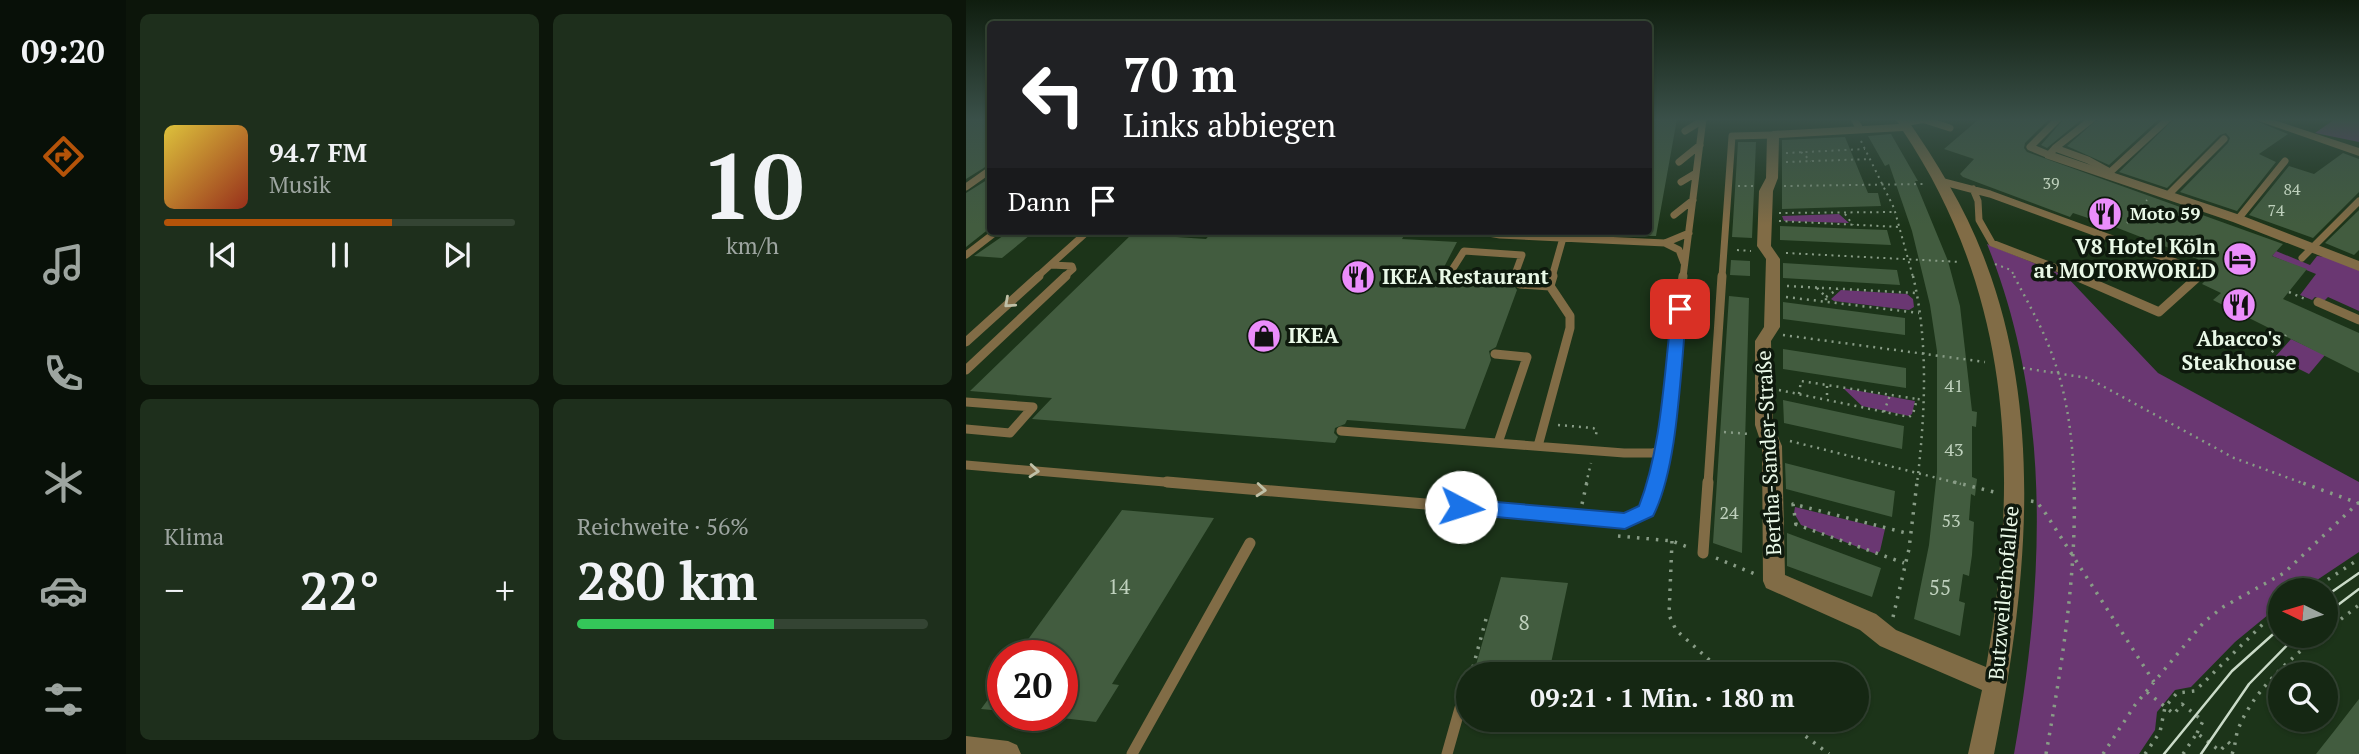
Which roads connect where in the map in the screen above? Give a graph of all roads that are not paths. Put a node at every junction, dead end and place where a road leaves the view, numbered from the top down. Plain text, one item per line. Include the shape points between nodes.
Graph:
1 (1689, 154) edge
2 (1699, 154) edge
3 (1731, 154) edge
4 (1772, 154) edge
5 (1923, 154) edge
6 (2058, 154) edge
7 (2130, 154) edge
8 (2209, 154) edge
9 (2286, 161) dead end
10 (1679, 162) dead end
11 (987, 172) edge
12 (1696, 173) junction
13 (2108, 174) junction
14 (1681, 182) dead end
15 (1941, 183) junction
16 (966, 187) edge
17 (1973, 189) junction
18 (2168, 195) junction
19 (1693, 200) junction
20 (2359, 201) edge
21 (1674, 215) dead end
22 (2238, 219) junction
23 (1689, 233) junction
24 (991, 235) edge
25 (1084, 235) edge
26 (1532, 235) edge
27 (1563, 238) junction
28 (1665, 243) junction
29 (2313, 247) junction
30 (966, 255) edge
31 (2302, 258) dead end
32 (1685, 264) junction
33 (1051, 265) junction
34 (2359, 266) edge
35 (1450, 273) dead end
36 (1514, 276) dead end
37 (1520, 284) dead end
38 (1550, 286) junction
39 (2318, 302) road end
40 (2359, 320) edge
41 (966, 342) edge
42 (1495, 354) dead end
43 (966, 370) edge
44 (966, 402) edge
45 (966, 429) edge
46 (1341, 431) dead end
47 (1498, 443) junction
48 (1538, 446) junction
49 (1663, 450) junction
50 (966, 465) edge
51 (1250, 543) dead end
52 (1703, 553) road end
53 (1997, 684) junction
54 (1456, 722) edge
55 (966, 749) edge
56 (1008, 754) edge
57 (1132, 754) edge
58 (1447, 754) edge
59 (1981, 754) edge

1 - 10 lane
2 - 12 lane
3 - 52 lane
4 - 53 street, Bertha-Sander-Straße via 1764,246 1773,259 1773,290 1770,334 1763,341 1763,391 1764,425 1772,446 1774,581 1868,622 1888,638
5 - 15 street, Butzweilerhofallee
6 - 13 street
7 - 13 lane
8 - 18 lane
9 - 22 lane
11 - 16 lane
12 - 14 lane
12 - 19 lane
13 - 18 street
15 - 17 lane
15 - 53 street, Butzweilerhofallee via 1978,263 2014,366 2014,527
17 - 17 lane via 1979,220 1992,243 2159,312 2203,272
18 - 22 street
19 - 21 lane
19 - 23 lane
20 - 29 lane
22 - 29 street
23 - 28 lane
23 - 32 lane
24 - 30 lane
25 - 33 lane
26 - 27 lane
27 - 28 lane
27 - 38 lane
28 - 32 lane via 1679,250
29 - 31 lane
29 - 34 street
32 - 49 lane
33 -> 41 lane
33 - 43 lane via 1073,269
35 - 36 lane via 1464,251 1522,255
37 - 38 lane
38 - 48 lane via 1570,316 1570,328
39 - 40 lane
42 - 47 lane via 1527,357
44 - 45 lane via 1033,407 1010,433
46 - 47 lane
47 - 48 lane
48 - 49 lane
50 -> 49 lane via 1625,521 1647,511
51 - 57 lane
53 - 59 street, Butzweilerhofallee
54 - 58 lane
55 - 56 street

